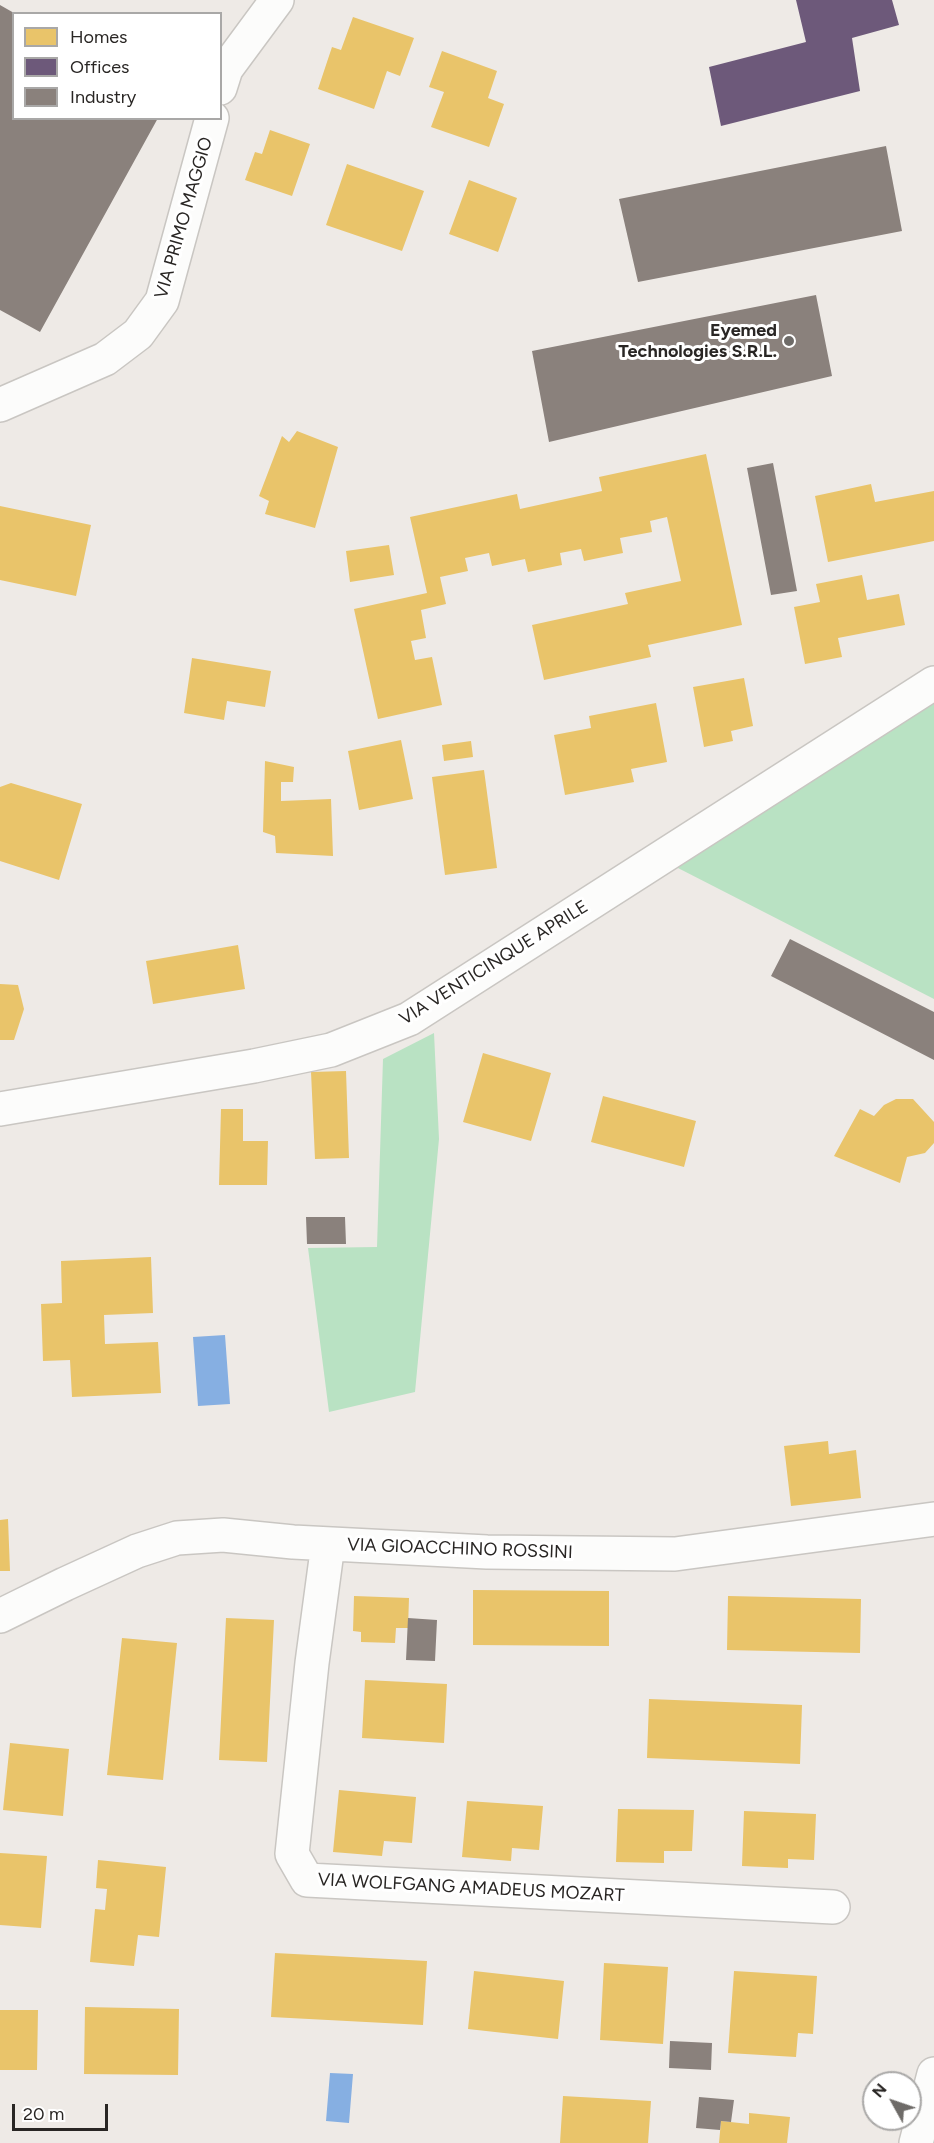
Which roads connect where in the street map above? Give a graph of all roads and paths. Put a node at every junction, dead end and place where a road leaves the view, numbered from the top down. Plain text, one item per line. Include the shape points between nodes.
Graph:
1 (277, 0) edge
2 (222, 82) edge
3 (211, 120) edge
4 (0, 405) edge
5 (934, 683) edge
6 (0, 1109) edge
7 (934, 1519) edge
8 (328, 1544) junction
9 (0, 1616) edge
10 (834, 1907) dead end
11 (934, 2074) edge
12 (916, 2143) edge

1 - 2 street via 226,69
3 - 4 street, VIA PRIMO MAGGIO via 162,302 138,334 105,359
5 - 6 street, VIA VENTICINQUE APRILE via 409,1019 331,1050
7 - 8 street, VIA GIOACCHINO ROSSINI via 675,1554 487,1552
8 - 9 street, VIA GIOACCHINO ROSSINI via 223,1535 177,1538 137,1551
8 - 10 street, VIA WOLFGANG AMADEUS MOZART via 292,1854 307,1880
11 - 12 street

